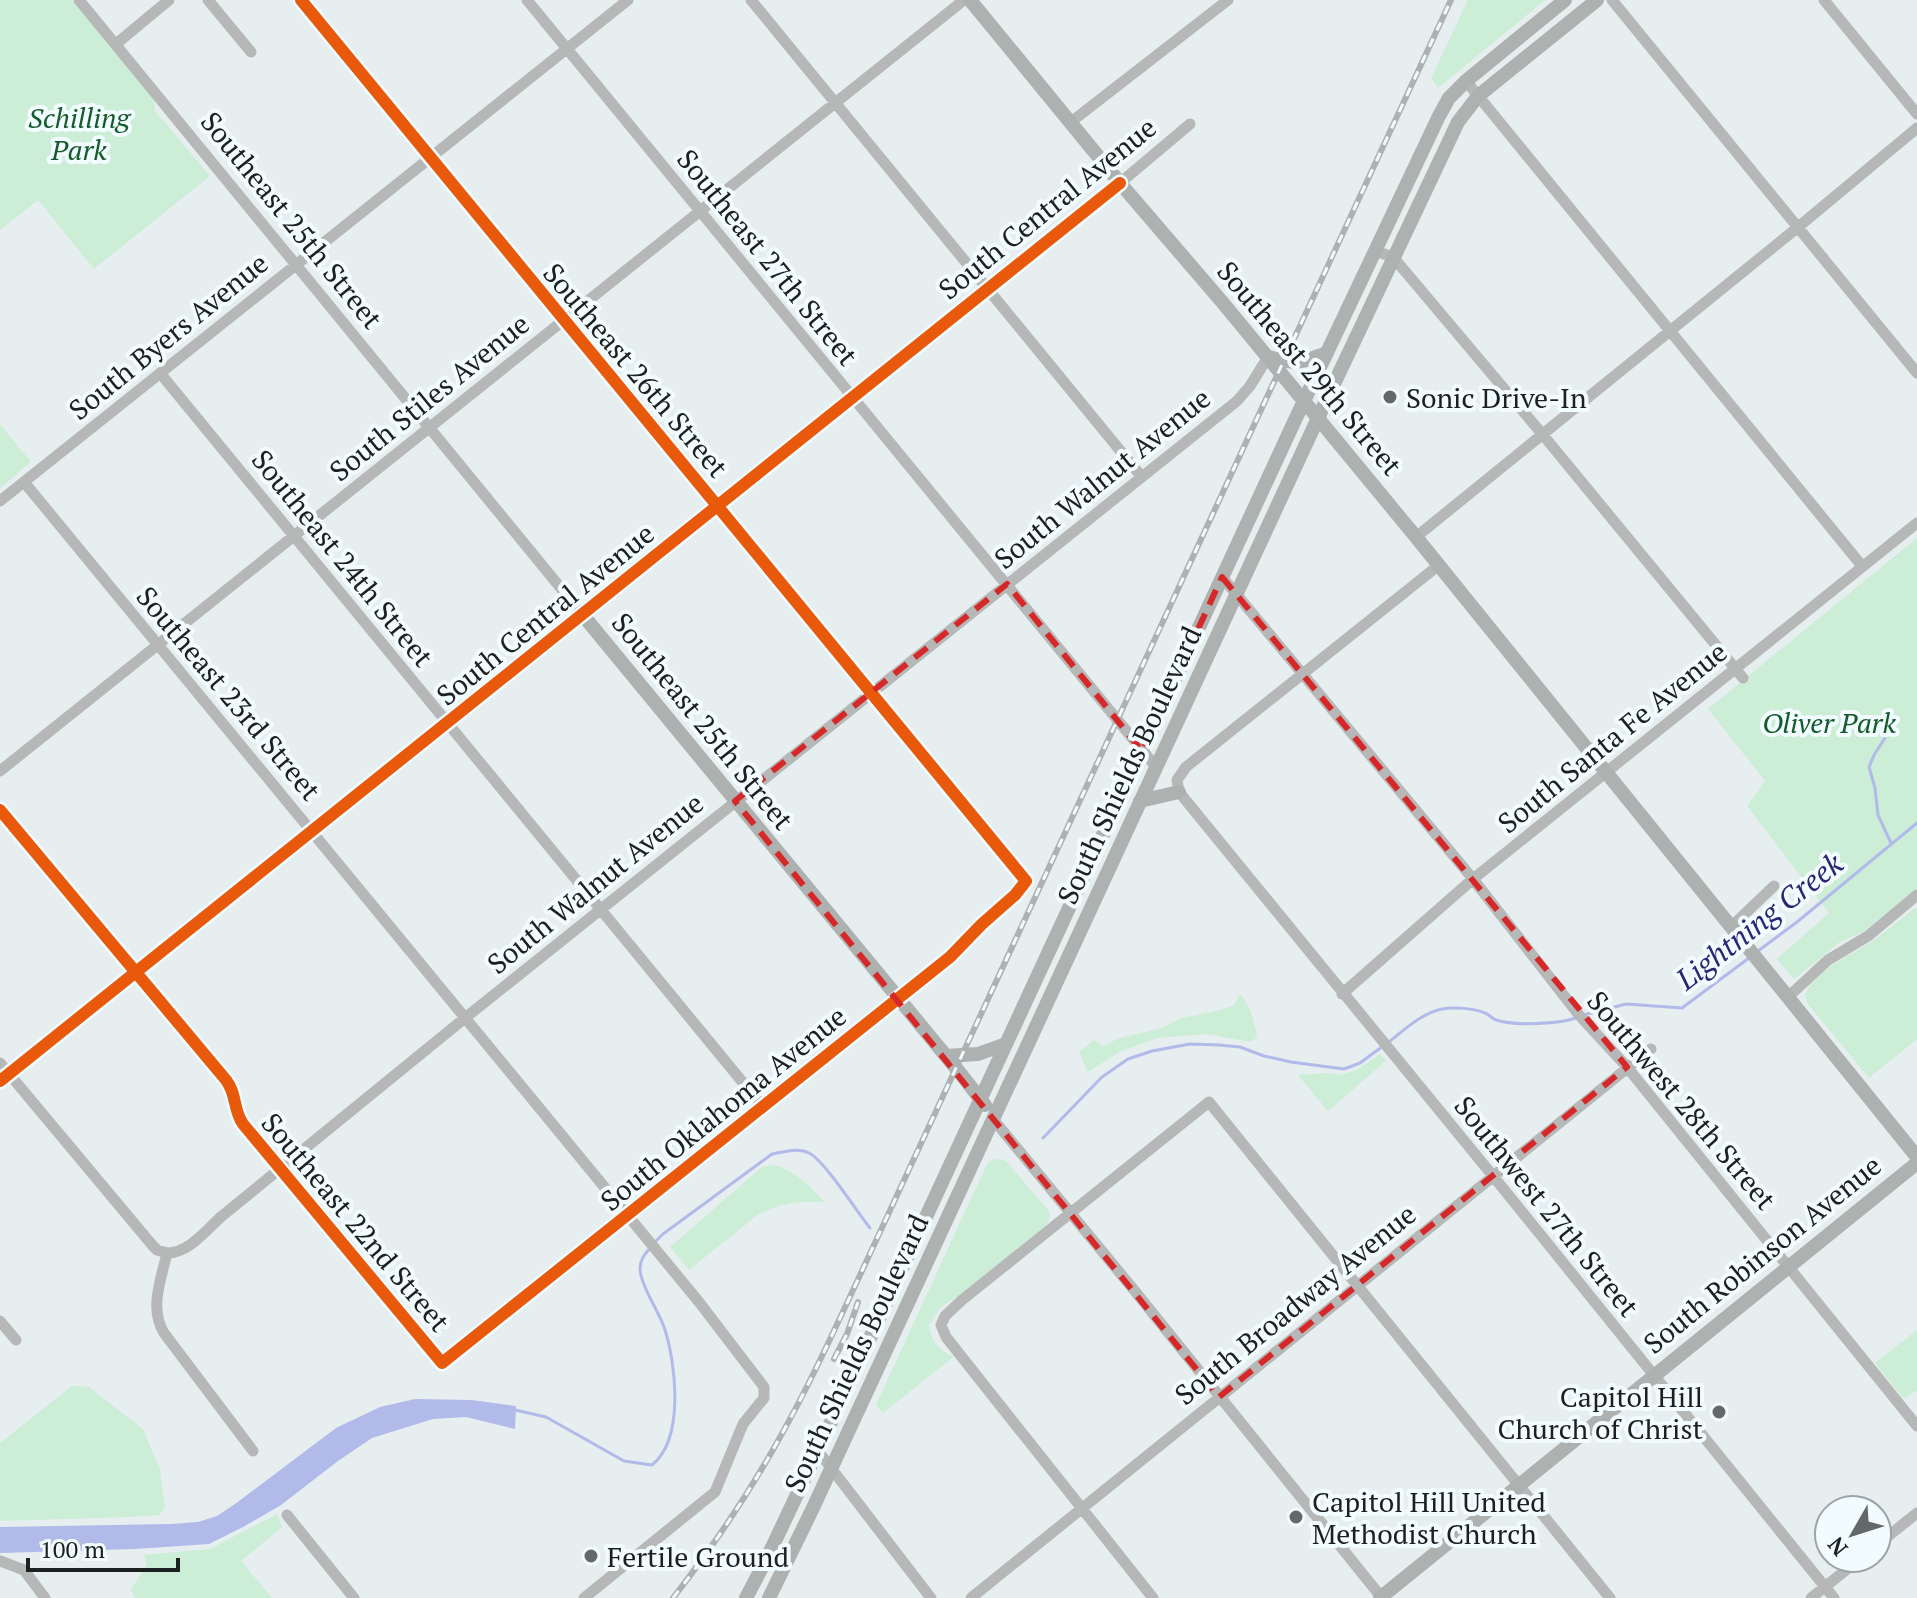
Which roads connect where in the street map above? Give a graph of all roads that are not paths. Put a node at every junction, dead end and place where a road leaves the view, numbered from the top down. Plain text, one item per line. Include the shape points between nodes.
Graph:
1 (79, 0) edge
2 (169, 0) edge
3 (208, 0) edge
4 (301, 0) edge
5 (527, 0) edge
6 (628, 0) edge
7 (751, 0) edge
8 (964, 0) edge
9 (970, 0) edge
10 (1228, 0) edge
11 (1565, 0) edge
12 (1597, 0) edge
13 (1612, 0) edge
14 (1824, 0) edge
15 (116, 44) junction
16 (567, 49) junction
17 (251, 52) dead end
18 (1466, 81) junction
19 (1478, 96) junction
20 (835, 103) junction
21 (1917, 114) edge
22 (1071, 122) junction
23 (1190, 124) dead end
24 (1917, 128) edge
25 (431, 158) junction
26 (1120, 183) junction
27 (700, 211) junction
28 (1797, 228) junction
29 (1375, 251) junction
30 (1393, 257) junction
31 (295, 265) junction
32 (988, 290) junction
33 (564, 320) junction
34 (1670, 331) junction
35 (1327, 353) junction
36 (1268, 357) junction
37 (160, 373) junction
38 (1917, 373) edge
39 (853, 398) junction
40 (1304, 400) junction
41 (1318, 418) junction
42 (429, 428) junction
43 (1543, 435) junction
44 (1141, 476) junction
45 (24, 482) junction
46 (0, 501) edge
47 (718, 506) junction
48 (1917, 523) edge
49 (294, 536) junction
50 (1416, 537) junction
51 (1439, 565) junction
52 (1862, 566) junction
53 (1222, 577) junction
54 (1007, 584) junction
55 (1237, 594) junction
56 (582, 614) junction
57 (158, 644) junction
58 (1304, 674) junction
59 (1739, 674) junction
60 (871, 693) junction
61 (447, 723) junction
62 (1143, 751) junction
63 (1156, 767) junction
64 (0, 771) edge
65 (1607, 773) junction
66 (1179, 792) junction
67 (735, 801) junction
68 (1140, 801) junction
69 (0, 810) edge
70 (312, 831) junction
71 (1473, 879) junction
72 (1026, 881) joint
73 (1774, 886) dead end
74 (1917, 895) edge
75 (600, 910) junction
76 (1735, 932) junction
77 (1055, 938) junction
78 (1074, 946) junction
79 (135, 972) junction
80 (1342, 994) junction
81 (1788, 997) junction
82 (898, 998) junction
83 (465, 1018) junction
84 (1006, 1044) junction
85 (1651, 1049) dead end
86 (946, 1056) junction
87 (1627, 1067) junction
88 (3, 1073) edge
89 (981, 1100) junction
90 (763, 1107) junction
91 (993, 1119) junction
92 (1917, 1160) edge
93 (281, 1169) junction
94 (1493, 1176) junction
95 (1071, 1214) junction
96 (626, 1215) junction
97 (167, 1253) junction
98 (1788, 1266) junction
99 (1358, 1285) junction
100 (0, 1321) edge
101 (16, 1340) dead end
102 (442, 1363) joint
103 (1653, 1375) junction
104 (1219, 1397) junction
105 (1917, 1426) edge
106 (253, 1451) dead end
107 (818, 1451) junction
108 (831, 1468) junction
109 (1520, 1485) junction
110 (1081, 1509) junction
111 (1917, 1513) edge
112 (287, 1515) dead end
113 (1893, 1532) edge
114 (0, 1561) edge
115 (1841, 1574) edge
116 (1825, 1587) junction
117 (45, 1598) edge
118 (354, 1598) edge
119 (584, 1598) edge
120 (746, 1598) edge
121 (769, 1598) edge
122 (931, 1598) edge
123 (971, 1598) edge
124 (1153, 1598) edge
125 (1381, 1598) edge
126 (1610, 1598) edge
127 (1811, 1598) edge
128 (1834, 1598) edge

1 - 15 street, Southeast 25th Street
2 - 15 street
3 - 17 street
4 - 25 street, Southeast 26th Street
5 - 16 street, Southeast 27th Street
6 - 16 street, South Byers Avenue
7 - 20 street
8 - 20 street, South Stiles Avenue
9 - 22 main road, Southeast 29th Street
10 - 22 street, South Central Avenue
11 - 18 main road, South Shields Boulevard
12 - 19 main road, South Shields Boulevard
13 - 28 street
14 - 21 street
15 - 31 street, Southeast 25th Street
16 - 25 street, South Byers Avenue
16 - 27 street, Southeast 27th Street
18 - 19 street
18 - 29 main road, South Shields Boulevard via 1439,116
19 - 30 main road, South Shields Boulevard via 1458,122
19 - 34 street
20 - 27 street, South Stiles Avenue
20 - 32 street
22 - 26 main road, Southeast 29th Street
23 - 26 street, South Central Avenue
24 - 28 street
25 - 31 street, South Byers Avenue
25 - 33 street, Southeast 26th Street
26 - 32 main road, South Central Avenue
26 - 36 main road, Southeast 29th Street
27 - 33 street, South Stiles Avenue
27 - 39 street, Southeast 27th Street
28 - 34 street
28 - 38 street
29 - 30 street
29 - 35 main road, South Shields Boulevard
30 - 41 main road, South Shields Boulevard
30 - 43 street
31 - 37 street, South Byers Avenue
31 - 42 street, Southeast 25th Street
32 - 39 main road, South Central Avenue
32 - 44 street
33 - 42 street, South Stiles Avenue
33 - 47 street, Southeast 26th Street
34 - 43 street
34 - 52 street
35 - 36 main road via 1292,363
35 - 40 main road, South Shields Boulevard
36 - 40 main road, Southeast 29th Street
36 - 44 street, South Walnut Avenue via 1237,401
37 - 45 street, South Byers Avenue
37 - 49 street, Southeast 24th Street
39 - 47 main road, South Central Avenue
39 - 54 street, Southeast 27th Street
40 - 41 main road, Southeast 29th Street
40 - 53 main road, South Shields Boulevard
41 - 50 main road, Southeast 29th Street
41 - 55 main road, South Shields Boulevard
42 - 49 street, South Stiles Avenue
42 - 56 street, Southeast 25th Street
43 - 50 street
43 - 59 street
44 - 54 street, South Walnut Avenue
45 - 46 street, South Byers Avenue
45 - 57 street, Southeast 23rd Street
47 - 56 main road, South Central Avenue
47 - 60 street, Southeast 26th Street
48 - 52 street, South Santa Fe Avenue
49 - 57 street, South Stiles Avenue
49 - 61 street, Southeast 24th Street
50 - 51 main road, Southeast 29th Street
51 - 58 street
51 - 65 main road, Southeast 29th Street
52 - 59 street, South Santa Fe Avenue
53 - 55 street, Southwest 28th Street
53 - 62 main road, South Shields Boulevard
54 - 60 street, South Walnut Avenue
54 - 62 street, Southeast 27th Street
55 - 58 street, Southwest 28th Street
55 - 63 main road, South Shields Boulevard
56 - 61 main road, South Central Avenue
56 - 67 main road, Southeast 25th Street
57 - 64 street, South Stiles Avenue
57 - 70 street, Southeast 23rd Street
58 - 66 street via 1186,767 1177,780
58 - 71 street, Southwest 28th Street
59 - 65 street, South Santa Fe Avenue
60 - 67 street, South Walnut Avenue
60 - 72 street, Southeast 26th Street
61 - 70 main road, South Central Avenue
61 - 75 street, Southeast 24th Street
62 - 63 street, Southeast 27th Street
62 - 77 main road, South Shields Boulevard
63 - 68 main road, South Shields Boulevard
65 - 71 street, South Santa Fe Avenue
65 - 76 main road, Southeast 29th Street
66 - 68 main road
66 - 80 street
67 - 75 street, South Walnut Avenue
67 - 82 main road, Southeast 25th Street
68 - 78 main road, South Shields Boulevard
69 - 79 street, Southeast 22nd Street
70 - 79 main road, South Central Avenue
70 - 83 street, Southeast 23rd Street
71 - 80 street, South Santa Fe Avenue
71 - 87 street, Southwest 28th Street via 1579,1015
72 - 82 street, South Oklahoma Avenue via 950,957
73 - 76 street
74 - 81 street via 1868,936 1828,960
75 - 83 street, South Walnut Avenue
75 - 90 street, Southeast 24th Street
76 - 81 main road, Southeast 29th Street
77 - 78 main road
77 - 84 main road, South Shields Boulevard
78 - 91 main road, South Shields Boulevard
79 - 88 main road, South Central Avenue
79 - 93 street, Southeast 22nd Street via 231,1086 239,1118
80 - 94 street, Southwest 27th Street
81 - 92 main road, Southeast 29th Street
82 - 86 main road, Southeast 25th Street
82 - 90 street, South Oklahoma Avenue
83 - 93 street, South Walnut Avenue
83 - 96 street, Southeast 23rd Street
84 - 86 main road via 978,1054
84 - 89 main road, South Shields Boulevard
85 - 87 street, South Broadway Avenue
86 - 89 main road, Southeast 25th Street
87 - 94 street, South Broadway Avenue
87 - 98 street, Southwest 28th Street
88 - 97 street via 153,1246
89 - 91 main road, Southeast 25th Street
89 - 107 main road, South Shields Boulevard
90 - 96 street, South Oklahoma Avenue
91 - 95 street, Southeast 25th Street
91 - 108 main road, South Shields Boulevard
92 - 98 main road, South Robinson Avenue
93 - 97 street, South Walnut Avenue via 184,1249
93 - 102 street, Southeast 22nd Street
94 - 99 street, South Broadway Avenue
94 - 103 street, Southwest 27th Street
95 - 99 street via 1209,1102
95 - 104 street, Southeast 25th Street
95 - 110 street via 962,1300 941,1325
96 - 102 street, South Oklahoma Avenue
96 - 119 street, Southeast 23rd Street via 761,1381 764,1398 743,1424 715,1492
97 - 106 street via 156,1310 160,1325
98 - 103 main road, South Robinson Avenue
98 - 105 street, Southwest 28th Street
99 - 104 street, South Broadway Avenue
99 - 109 street
100 - 101 street
103 - 109 main road, South Robinson Avenue
103 - 116 street, Southwest 27th Street
104 - 110 street, South Broadway Avenue
104 - 125 street, Southeast 25th Street
107 - 108 street
107 - 120 main road, South Shields Boulevard
108 - 121 main road, South Shields Boulevard
108 - 122 street
109 - 125 main road, South Robinson Avenue
109 - 126 street
110 - 123 street, South Broadway Avenue
110 - 124 street
111 - 113 street
112 - 118 street
114 - 117 street via 24,1570
115 - 116 street
116 - 127 street
116 - 128 street, Southwest 27th Street

